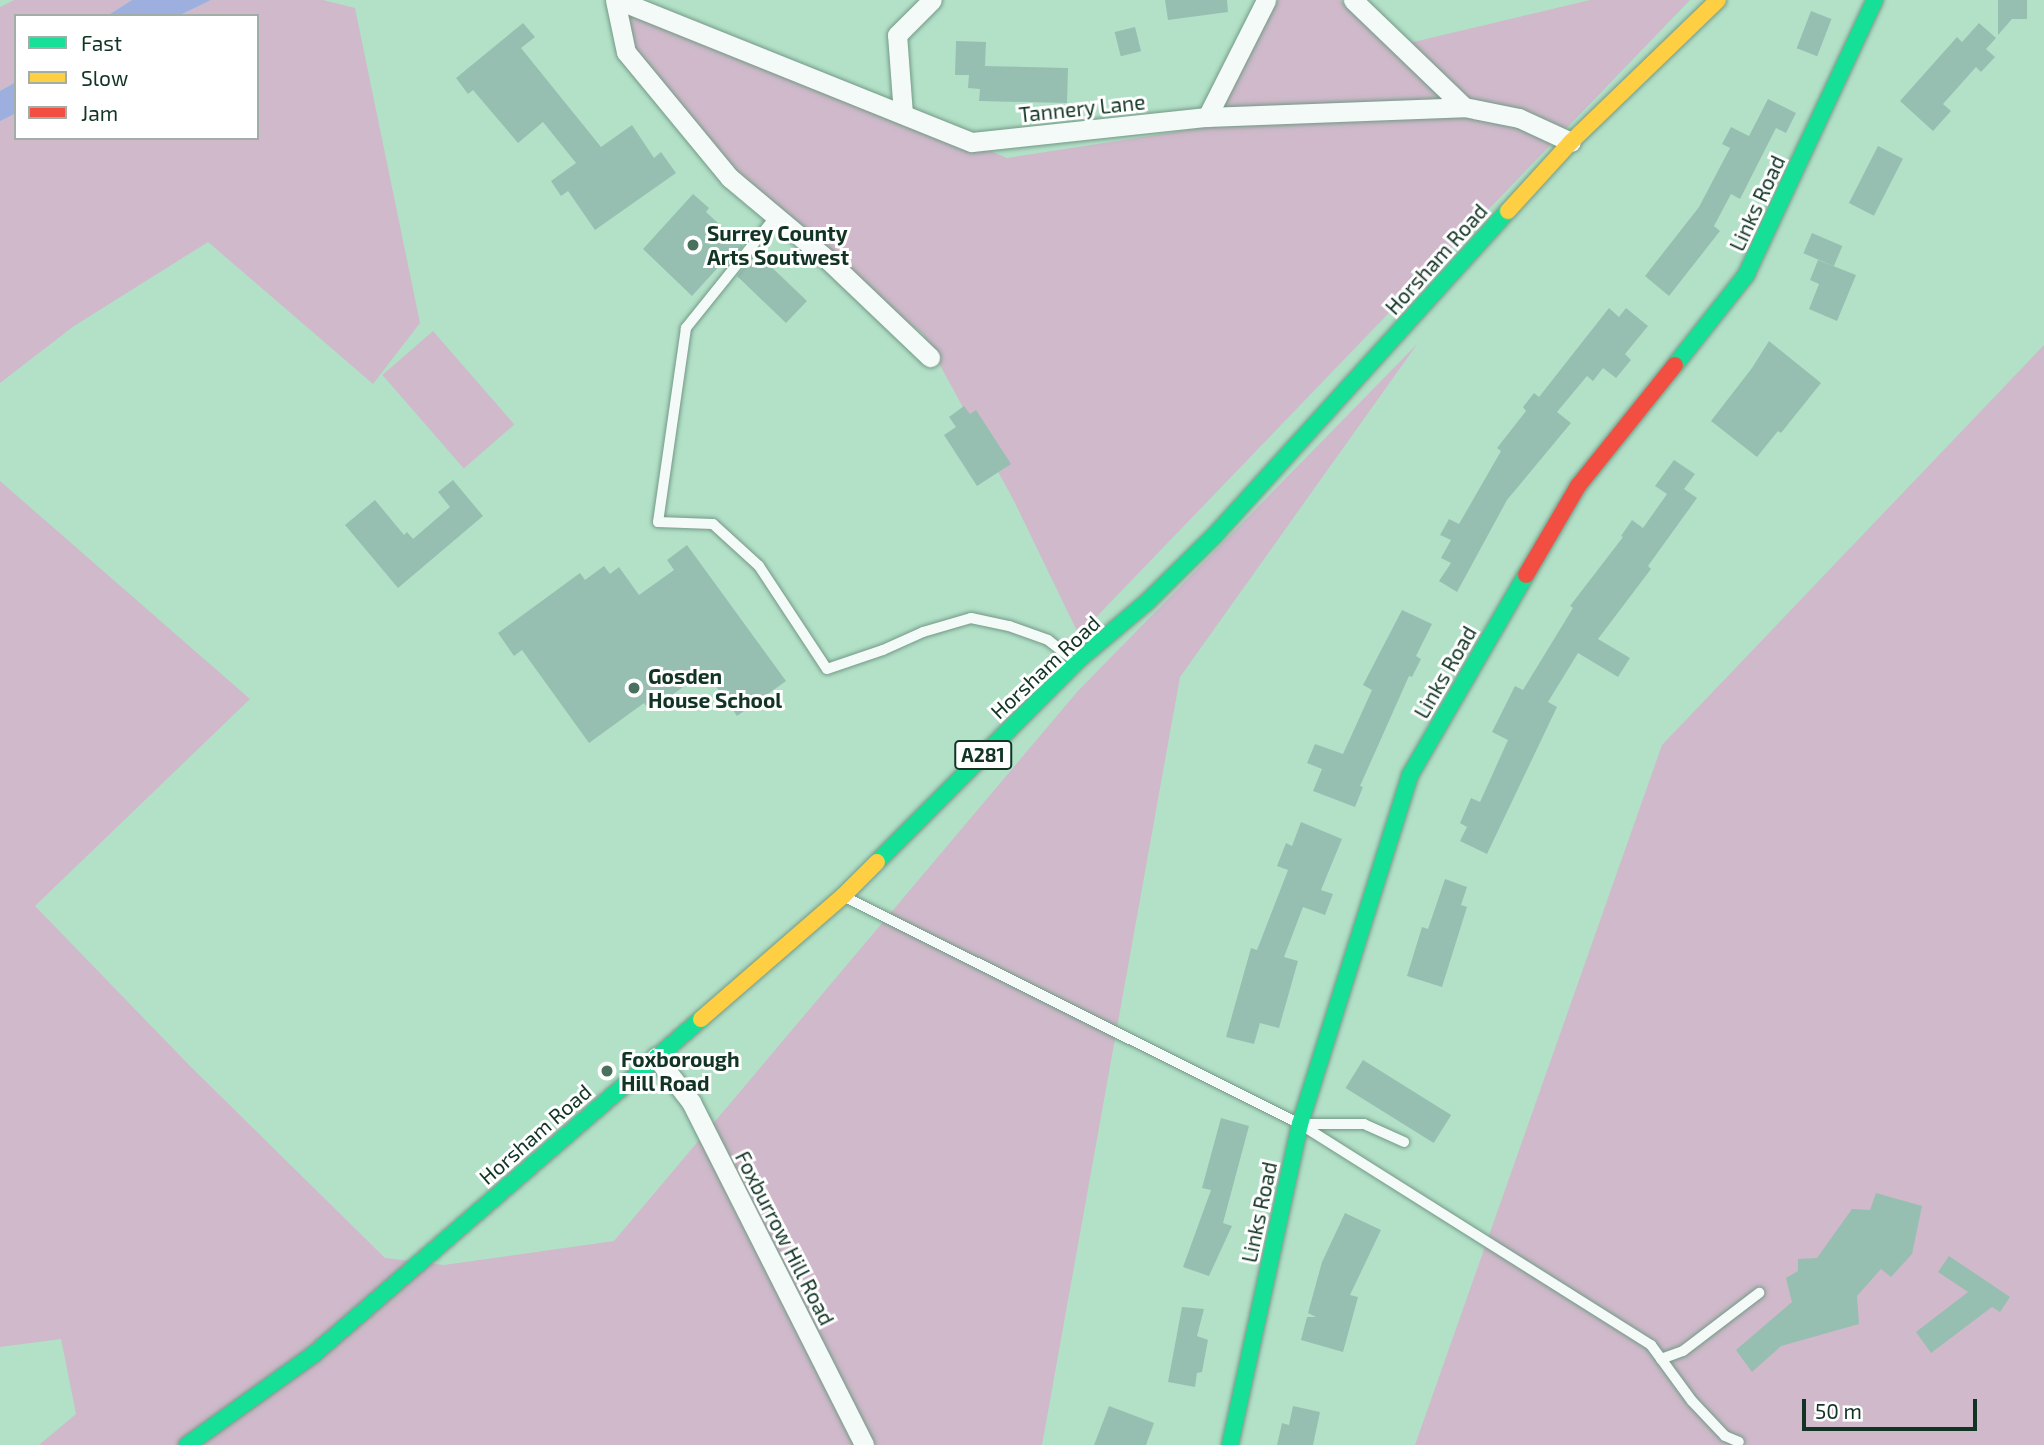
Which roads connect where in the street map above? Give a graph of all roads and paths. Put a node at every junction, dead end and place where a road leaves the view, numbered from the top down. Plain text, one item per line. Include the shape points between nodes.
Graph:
1 (617, 0) edge
2 (932, 0) edge
3 (1266, 0) edge
4 (1718, 0) edge
5 (1875, 0) edge
6 (1357, 2) edge
7 (1464, 107) junction
8 (903, 114) junction
9 (1207, 117) junction
10 (1571, 142) junction
11 (776, 216) junction
12 (930, 358) dead end
13 (1076, 662) junction
14 (843, 897) junction
15 (656, 1057) junction
16 (1300, 1124) junction
17 (1404, 1142) dead end
18 (1759, 1293) dead end
19 (1661, 1359) junction
20 (1739, 1442) dead end
21 (187, 1445) edge
22 (864, 1445) edge
23 (1230, 1445) edge

1 - 8 street, Tannery Lane
1 - 11 street, Tannery Lane via 626,52 730,178
2 - 8 street via 897,35
3 - 9 street
4 - 10 main road, Horsham Road / A281
5 - 16 main road, Links Road via 1746,275 1578,486 1410,775
6 - 7 street
7 - 9 street, Tannery Lane
7 - 10 street, Tannery Lane via 1519,118
8 - 9 street, Tannery Lane via 972,142
10 - 13 main road, Horsham Road / A281 via 1215,535 1147,602
11 - 12 street, Tannery Lane
11 - 13 lane via 685,328 658,522 713,524 759,566 827,669 971,618 1048,640
13 - 14 main road, Horsham Road / A281
14 - 15 main road, Horsham Road / A281
14 - 16 lane
15 - 21 main road, Horsham Road / A281 via 314,1354
15 - 22 street, Foxburrow Hill Road via 691,1102
16 - 17 lane via 1364,1124
16 - 19 lane via 1651,1345
16 - 23 main road, Links Road
18 - 19 lane via 1683,1351
19 - 20 lane via 1692,1401 1725,1436

